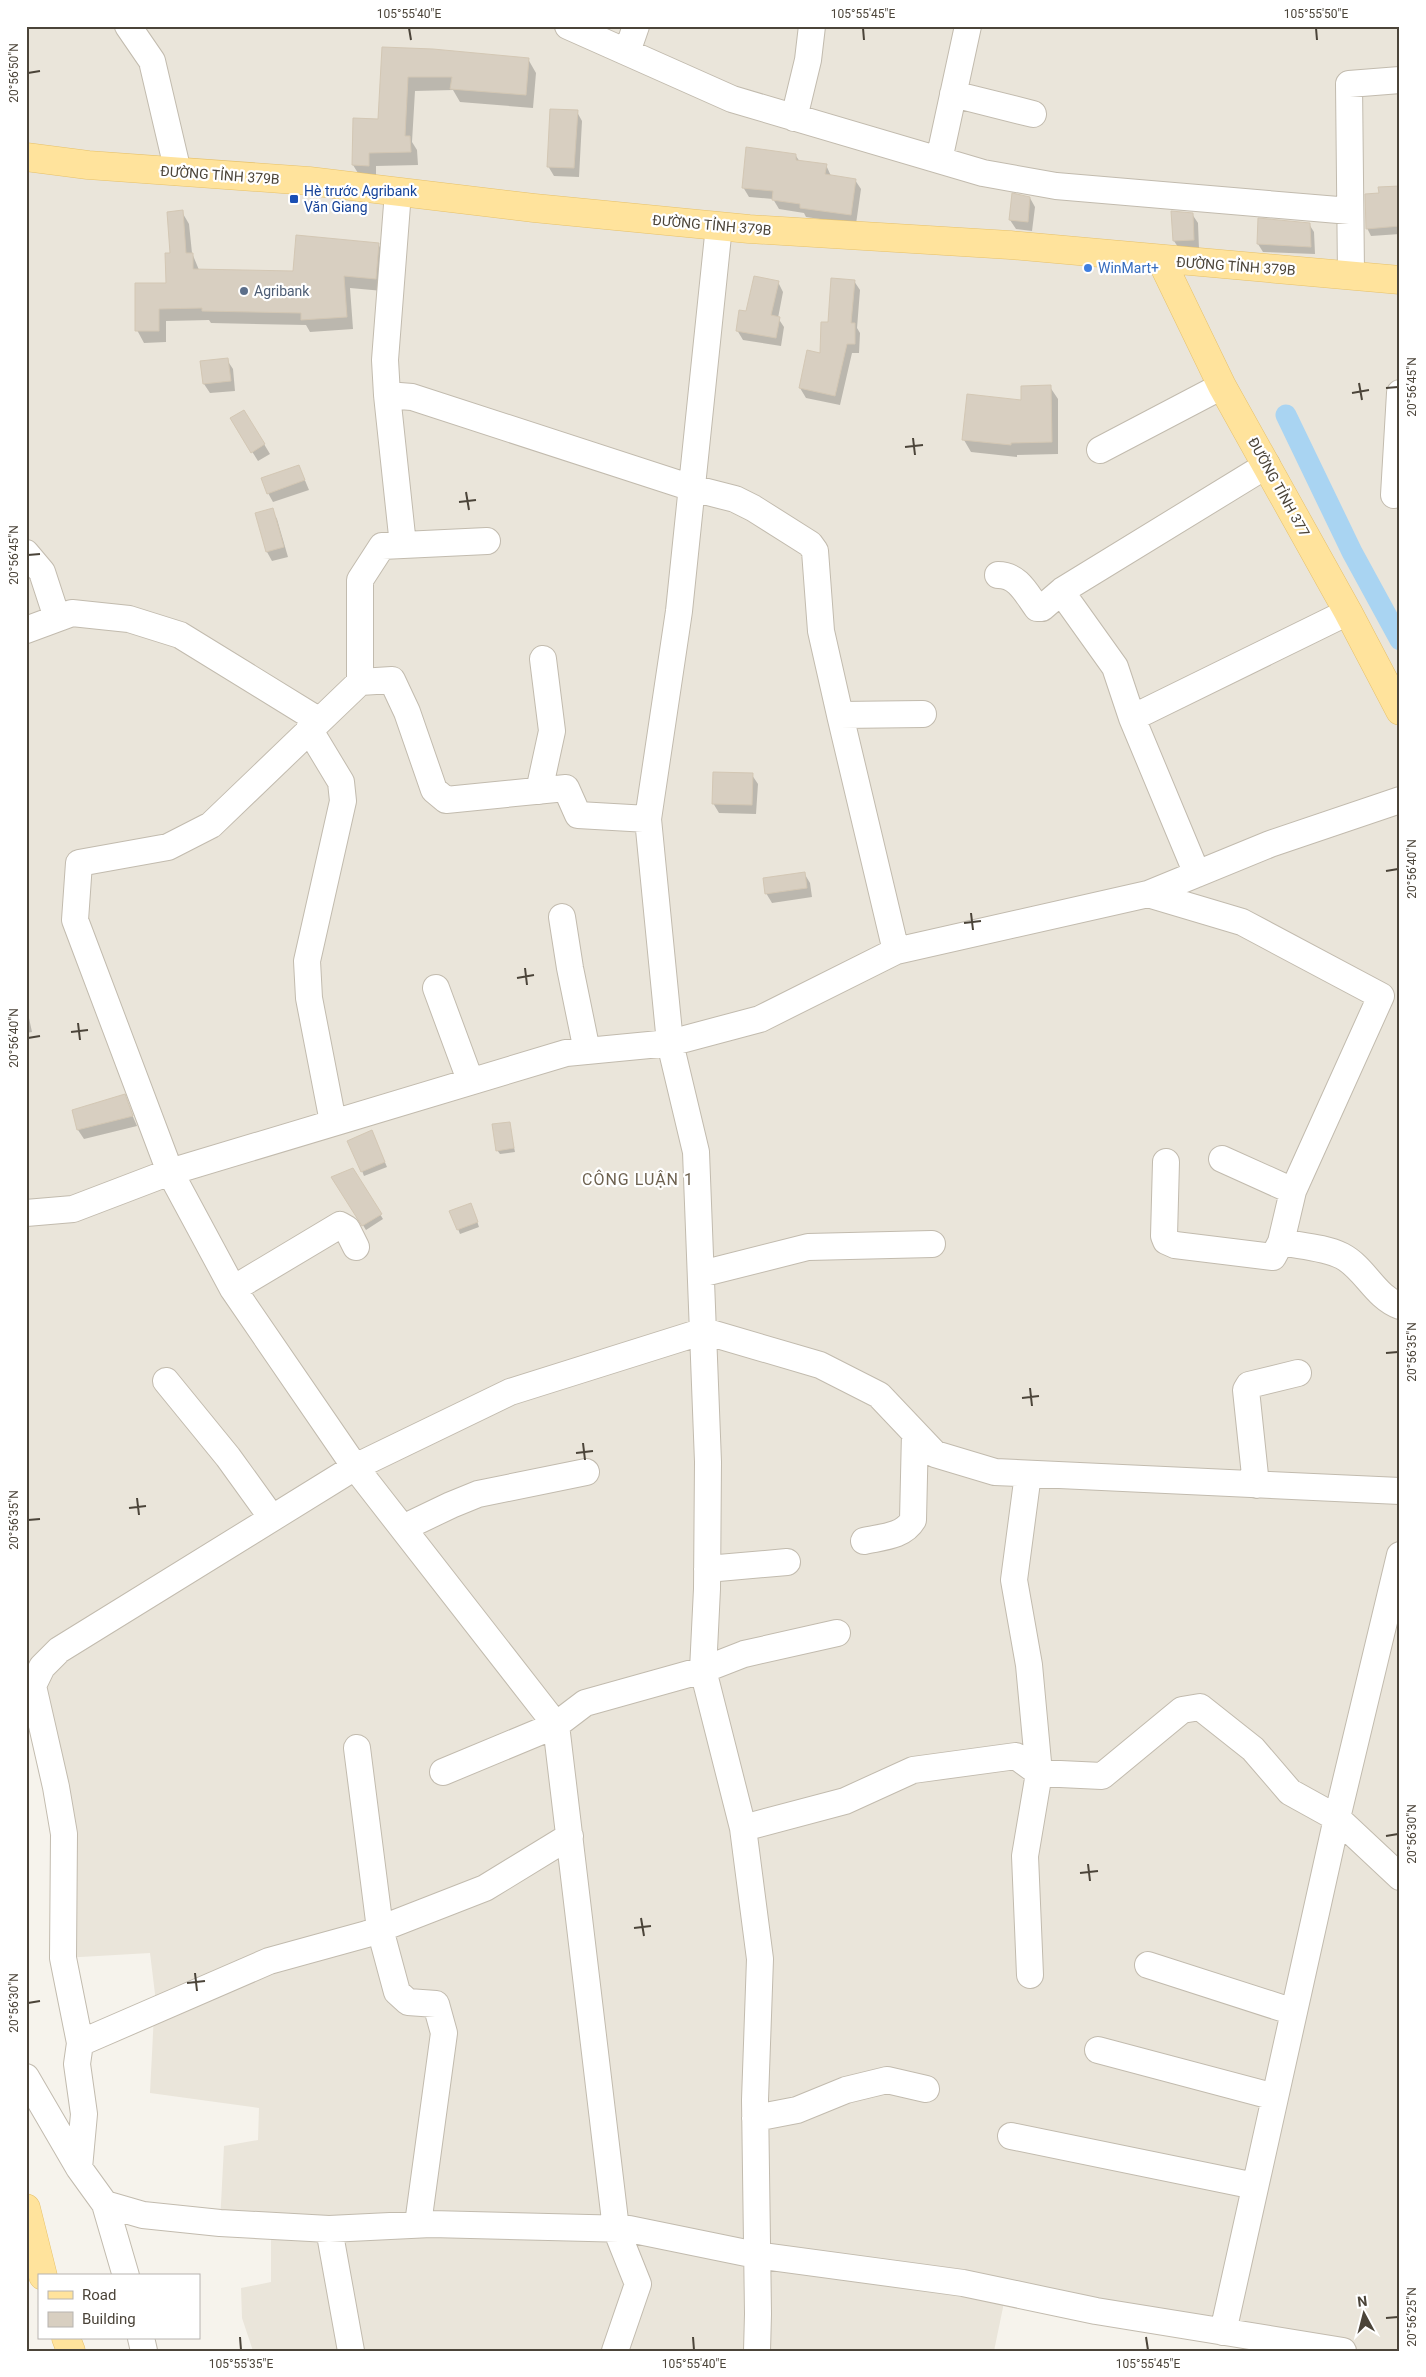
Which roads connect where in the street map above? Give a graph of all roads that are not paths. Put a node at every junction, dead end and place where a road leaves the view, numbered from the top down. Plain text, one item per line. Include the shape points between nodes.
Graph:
1 (128, 26) edge
2 (568, 26) edge
3 (636, 26) edge
4 (812, 26) edge
5 (968, 26) edge
6 (627, 52) junction
7 (1400, 80) edge
8 (953, 94) junction
9 (1032, 114) dead end
10 (794, 118) junction
11 (26, 157) edge
12 (939, 160) junction
13 (178, 172) junction
14 (398, 192) junction
15 (1350, 210) junction
16 (719, 226) junction
17 (1162, 260) junction
18 (1351, 274) junction
19 (1400, 280) edge
20 (1222, 386) junction
21 (1400, 392) edge
22 (387, 396) junction
23 (1100, 450) dead end
24 (1267, 465) junction
25 (692, 488) junction
26 (1394, 494) dead end
27 (487, 540) dead end
28 (403, 545) junction
29 (26, 553) edge
30 (998, 575) dead end
31 (1063, 590) junction
32 (1348, 612) junction
33 (57, 618) junction
34 (26, 630) edge
35 (543, 659) dead end
36 (360, 682) junction
37 (1400, 711) edge
38 (923, 714) dead end
39 (840, 715) junction
40 (1132, 718) junction
41 (314, 725) junction
42 (539, 791) junction
43 (1400, 800) edge
44 (648, 818) junction
45 (1197, 874) junction
46 (1148, 894) junction
47 (562, 917) dead end
48 (896, 951) junction
49 (436, 988) dead end
50 (670, 1043) junction
51 (587, 1051) junction
52 (470, 1080) junction
53 (333, 1122) junction
54 (1222, 1159) dead end
55 (1166, 1162) dead end
56 (170, 1172) junction
57 (1293, 1191) junction
58 (26, 1213) edge
59 (1281, 1242) junction
60 (932, 1244) dead end
61 (356, 1246) dead end
62 (701, 1274) junction
63 (233, 1289) junction
64 (1400, 1306) edge
65 (704, 1331) junction
66 (1298, 1373) dead end
67 (166, 1381) dead end
68 (915, 1433) junction
69 (355, 1467) junction
70 (586, 1472) dead end
71 (1028, 1474) junction
72 (1256, 1485) junction
73 (1400, 1492) edge
74 (272, 1518) junction
75 (403, 1528) junction
76 (864, 1541) dead end
77 (1400, 1555) edge
78 (787, 1562) dead end
79 (707, 1569) junction
80 (837, 1633) dead end
81 (704, 1670) junction
82 (30, 1693) edge
83 (556, 1725) junction
84 (357, 1748) dead end
85 (443, 1772) dead end
86 (1038, 1774) junction
87 (1337, 1818) junction
88 (743, 1828) junction
89 (570, 1836) junction
90 (1400, 1877) edge
91 (380, 1929) junction
92 (1148, 1965) dead end
93 (1030, 1975) dead end
94 (1294, 2012) junction
95 (80, 2043) junction
96 (1098, 2050) dead end
97 (26, 2077) edge
98 (926, 2088) dead end
99 (1275, 2097) junction
100 (755, 2118) junction
101 (1011, 2136) dead end
102 (80, 2168) junction
103 (1255, 2186) junction
104 (105, 2204) junction
105 (26, 2208) edge
106 (418, 2224) junction
107 (328, 2229) junction
108 (616, 2229) junction
109 (756, 2255) junction
110 (42, 2274) edge
111 (125, 2274) edge
112 (1223, 2332) junction
113 (351, 2351) edge
114 (615, 2351) edge
115 (757, 2351) edge
116 (1343, 2351) edge

1 - 13 street via 152,61
2 - 6 street
3 - 6 street
4 - 10 street via 808,60
5 - 8 street
6 - 10 street via 732,99
7 - 15 street via 1349,84
8 - 9 street
8 - 12 street
10 - 12 street
11 - 13 main road, ĐƯỜNG TỈNH 379B
12 - 15 street via 983,173 1056,186
13 - 14 main road, ĐƯỜNG TỈNH 379B via 310,181
14 - 16 main road, ĐƯỜNG TỈNH 379B
14 - 22 street via 385,360
15 - 18 street
16 - 17 main road, ĐƯỜNG TỈNH 379B via 1010,245
16 - 25 street
17 - 18 main road, ĐƯỜNG TỈNH 379B
17 - 20 main road, ĐƯỜNG TỈNH 377
18 - 19 main road, ĐƯỜNG TỈNH 379B
20 - 23 street
20 - 24 main road, ĐƯỜNG TỈNH 377
21 - 26 street
22 - 25 street via 412,397
22 - 28 street
24 - 31 street
24 - 32 main road, ĐƯỜNG TỈNH 377
25 - 39 street via 735,499 753,508 810,544 815,551 821,631
25 - 44 street via 679,611
27 - 28 street
28 - 36 street via 382,546 360,580
29 - 33 street via 42,572
30 - 31 street via 1015,579 1037,608 1042,608
31 - 40 street via 1115,667
32 - 37 main road, ĐƯỜNG TỈNH 377
32 - 40 street
33 - 34 street
33 - 41 street via 72,613 129,619 180,635
35 - 42 street via 552,731
36 - 41 street
36 - 42 street via 392,680 407,712 434,790 446,800
38 - 39 street
39 - 48 street
40 - 45 street
41 - 53 street via 341,782 343,801 307,961 309,998
41 - 56 street via 211,825 168,847 79,863 75,920
42 - 44 street via 566,788 578,815
43 - 45 street via 1270,844
44 - 50 street
45 - 46 street
46 - 48 street
46 - 57 street via 1242,922 1381,996
47 - 51 street
48 - 50 street via 760,1019
49 - 52 street
50 - 51 street
50 - 62 street via 696,1152
51 - 52 street via 566,1053
52 - 53 street
53 - 56 street
54 - 57 street
55 - 59 street via 1164,1236 1171,1244 1268,1258 1276,1254
56 - 58 street via 73,1209
56 - 63 street
57 - 59 street
59 - 64 street via 1342,1256 1389,1302
60 - 62 street via 808,1247
61 - 63 street via 347,1229 340,1225
62 - 65 street
63 - 69 street
65 - 68 street via 820,1365 879,1395
65 - 69 street via 510,1392
65 - 79 street
66 - 72 street via 1258,1381 1246,1390
67 - 74 street via 228,1456
68 - 71 street via 935,1454 995,1472
68 - 76 street via 913,1520 900,1533
69 - 74 street
69 - 75 street
70 - 75 street via 478,1494
71 - 72 street
71 - 86 street via 1014,1580 1029,1665
72 - 73 street
74 - 82 street via 59,1650 42,1667
75 - 83 street
77 - 87 street
78 - 79 street
79 - 81 street
80 - 81 street via 744,1654
81 - 83 street via 585,1703
81 - 88 street
82 - 95 street via 56,1787 64,1834 63,1958
83 - 85 street
83 - 89 street
84 - 91 street
86 - 87 street via 1102,1776 1182,1710 1200,1707 1252,1749 1290,1792
86 - 88 street via 1016,1756 913,1770 845,1801
86 - 93 street via 1025,1856
87 - 90 street
87 - 94 street
88 - 100 street via 760,1959
89 - 91 street via 485,1888
89 - 108 street
91 - 95 street via 268,1961
91 - 106 street via 397,1992 408,2002 436,2004 444,2033
92 - 94 street
94 - 99 street
95 - 102 street via 77,2064 84,2114
96 - 99 street
97 - 102 street
98 - 100 street via 887,2080 846,2090 797,2110
99 - 103 street
100 - 109 street
101 - 103 street
102 - 104 street
103 - 112 street
104 - 107 street via 143,2215
104 - 111 street
105 - 110 main road
106 - 107 street
106 - 108 street
107 - 113 street
108 - 109 street
108 - 114 street via 638,2284
109 - 112 street via 963,2283 1096,2312
109 - 115 street
112 - 116 street

